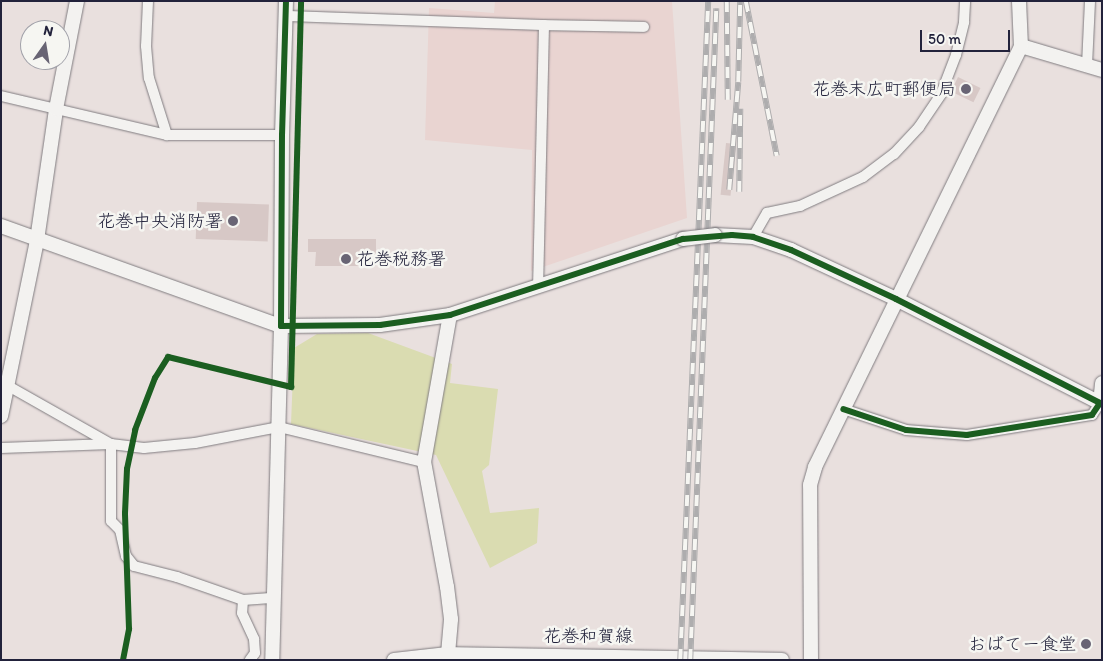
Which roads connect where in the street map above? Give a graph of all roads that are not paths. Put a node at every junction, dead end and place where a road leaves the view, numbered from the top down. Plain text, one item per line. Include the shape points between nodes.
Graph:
1 (77, 1) edge
2 (148, 1) edge
3 (286, 1) edge
4 (964, 1) edge
5 (1019, 1) edge
6 (1090, 1) edge
7 (286, 16) junction
8 (544, 25) junction
9 (644, 27) dead end
10 (1021, 46) junction
11 (1087, 65) junction
12 (1102, 70) edge
13 (1, 96) edge
14 (56, 109) junction
15 (168, 135) junction
16 (282, 135) junction
17 (1, 226) edge
18 (753, 237) junction
19 (37, 240) junction
20 (538, 286) junction
21 (896, 298) junction
22 (450, 316) junction
23 (281, 326) junction
24 (4, 384) edge
25 (1102, 384) edge
26 (1101, 403) edge
27 (843, 408) junction
28 (1, 416) edge
29 (279, 427) junction
30 (111, 444) junction
31 (1, 448) edge
32 (424, 462) junction
33 (274, 598) junction
34 (243, 600) junction
35 (448, 657) edge
36 (250, 660) edge
37 (272, 660) edge
38 (394, 660) edge
39 (782, 660) edge
40 (811, 660) edge

1 - 14 street
2 - 15 street via 148,78
3 - 7 street
4 - 18 street via 964,22 956,55 941,94 919,127 894,154 863,177 800,206 767,213
5 - 10 street
6 - 11 street
7 - 8 street
7 - 16 street
8 - 9 street
8 - 20 street
10 - 11 street
10 - 21 street
11 - 12 street
13 - 14 street
14 - 15 street
14 - 19 street
15 - 16 street
16 - 23 street
17 - 19 street
18 - 20 street, bridge via 715,235 683,239
18 - 21 street via 791,250
19 - 23 street
19 - 24 street
20 - 22 street
21 - 26 street
21 - 27 street
22 - 23 street via 380,325
22 - 32 street
23 - 29 street
24 - 28 street
24 - 30 street
25 - 26 street
26 - 27 street via 1092,415 967,435 906,430
27 - 40 street via 810,485
29 - 30 street via 196,443 144,448
29 - 32 street
29 - 33 street
30 - 31 street
30 - 34 street via 111,521 120,530 126,556 134,566 177,576
32 - 35 street via 447,587 450,619
33 - 34 street
33 - 37 street
34 - 36 street via 242,613 254,639 254,653
35 - 38 street, 花巻和賀線
35 - 39 street, 花巻和賀線

